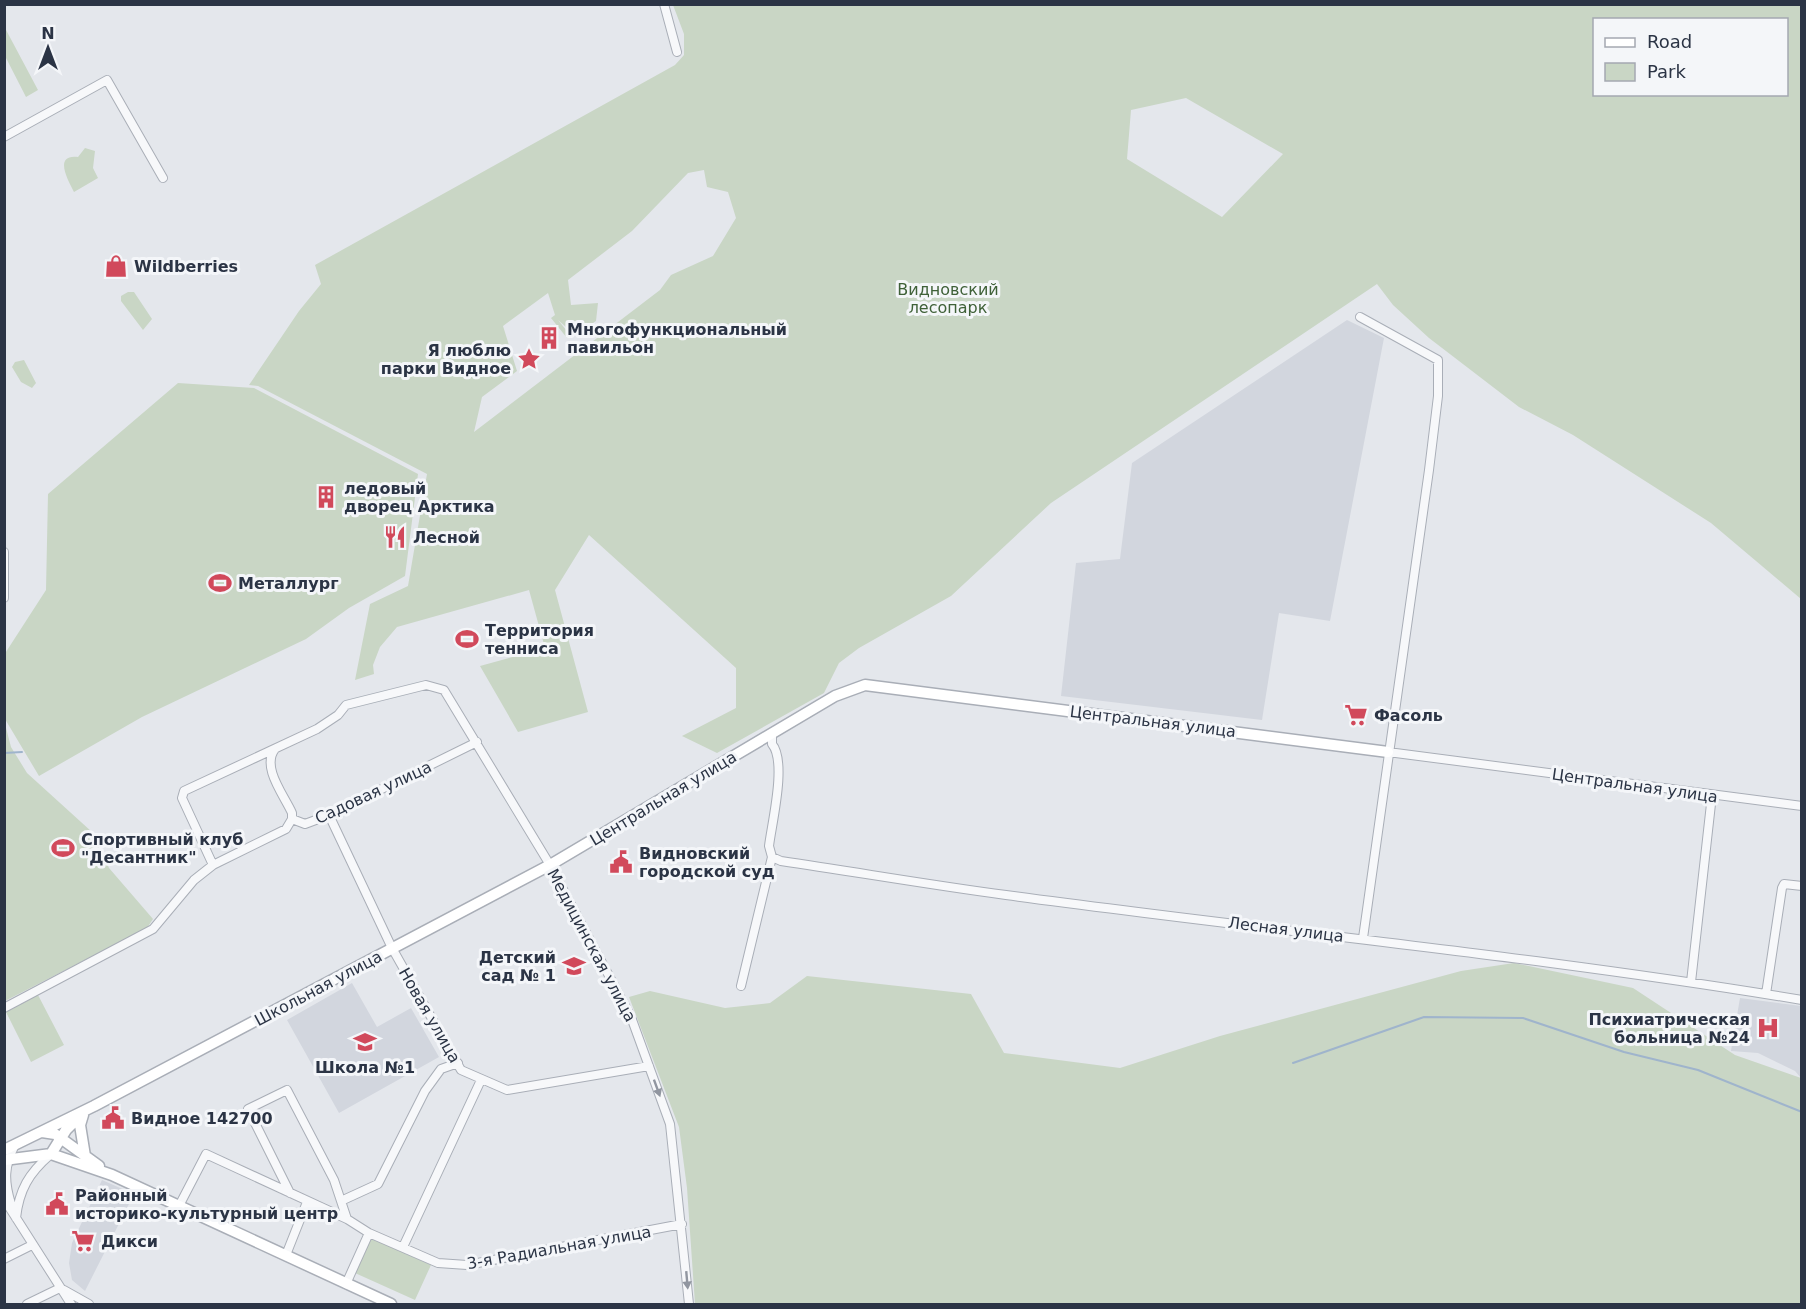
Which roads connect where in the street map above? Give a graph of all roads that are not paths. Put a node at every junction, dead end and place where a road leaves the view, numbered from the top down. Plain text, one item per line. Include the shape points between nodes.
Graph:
1 (664, 4) edge
2 (677, 52) dead end
3 (4, 137) edge
4 (163, 178) dead end
5 (1360, 317) dead end
6 (4, 552) edge
7 (4, 598) edge
8 (772, 734) junction
9 (477, 742) junction
10 (276, 748) junction
11 (1388, 753) junction
12 (1712, 795) junction
13 (1802, 806) edge
14 (329, 815) junction
15 (292, 819) junction
16 (772, 857) junction
17 (213, 865) junction
18 (550, 865) junction
19 (1802, 886) edge
20 (1363, 938) junction
21 (392, 948) junction
22 (1691, 982) junction
23 (741, 986) dead end
24 (1767, 994) junction
25 (1802, 1000) edge
26 (4, 1008) edge
27 (458, 1063) junction
28 (649, 1066) junction
29 (481, 1080) junction
30 (86, 1110) junction
31 (41, 1132) junction
32 (60, 1139) junction
33 (8, 1153) edge
34 (48, 1154) junction
35 (85, 1156) junction
36 (110, 1174) junction
37 (290, 1193) junction
38 (4, 1199) edge
39 (341, 1201) junction
40 (307, 1202) junction
41 (180, 1204) junction
42 (347, 1219) junction
43 (16, 1220) junction
44 (682, 1224) junction
45 (369, 1233) junction
46 (32, 1245) junction
47 (403, 1247) junction
48 (286, 1256) junction
49 (4, 1258) edge
50 (346, 1284) junction
51 (60, 1288) junction
52 (27, 1305) edge
53 (71, 1305) edge
54 (90, 1305) edge
55 (391, 1305) edge
56 (689, 1305) edge

1 - 2 street
3 - 4 street via 107,80
5 - 11 street via 1438,360 1432,449
6 - 7 street
8 - 11 street, Центральная улица via 835,696 865,685
8 - 16 street via 779,765
8 - 18 street, Центральная улица
9 - 10 street, Медицинская улица via 444,690 426,685 346,705 317,729
9 - 14 street, Садовая улица
9 - 18 street, Медицинская улица
10 - 15 street via 270,764
10 - 17 street via 184,791 182,798
11 - 12 street, Центральная улица
11 - 20 street
12 - 13 street, Центральная улица
12 - 22 street
14 - 15 street, Садовая улица via 304,824
14 - 21 street, Новая улица
15 - 17 street, Садовая улица via 286,829
16 - 20 street, Лесная улица via 1005,895
16 - 23 street
17 - 26 street, Садовая улица via 194,880 153,929
18 - 21 street, Школьная улица
18 - 28 street, Медицинская улица via 631,1017
19 - 24 street via 1784,884 1782,888
20 - 22 street, Лесная улица
21 - 27 street, Новая улица
21 - 30 street, Школьная улица
22 - 24 street, Лесная улица
24 - 25 street, Лесная улица
27 - 29 street, Новая улица via 461,1070
27 - 39 street via 441,1069 425,1091 378,1184
28 - 29 street, Новая улица via 507,1090
28 -> 44 street, Медицинская улица via 670,1124
29 - 47 street
30 - 31 street, Школьная улица
30 - 32 street
30 - 35 street via 80,1125
31 - 32 street
31 - 33 street, Школьная улица
31 - 34 street via 34,1143 37,1150
32 - 34 street
32 - 35 street
33 - 34 street
33 - 43 street via 6,1188
34 - 36 street
34 - 43 street via 24,1183
35 - 36 street
36 - 41 street
37 - 39 street via 248,1109 287,1090
37 - 40 street, 3-я Радиальная улица
37 - 41 street, 3-я Радиальная улица via 206,1154
38 - 43 street
39 - 42 street
40 - 42 street, 3-я Радиальная улица
40 - 48 street
41 - 48 street
42 - 45 street, 3-я Радиальная улица
43 - 46 street
44 - 47 street, 3-я Радиальная улица via 467,1265 438,1263
44 -> 56 street, Медицинская улица
45 - 47 street, 3-я Радиальная улица
45 - 50 street
46 - 49 street
46 - 51 street
48 - 50 street
50 - 55 street
51 - 52 street
51 - 53 street
51 - 54 street

